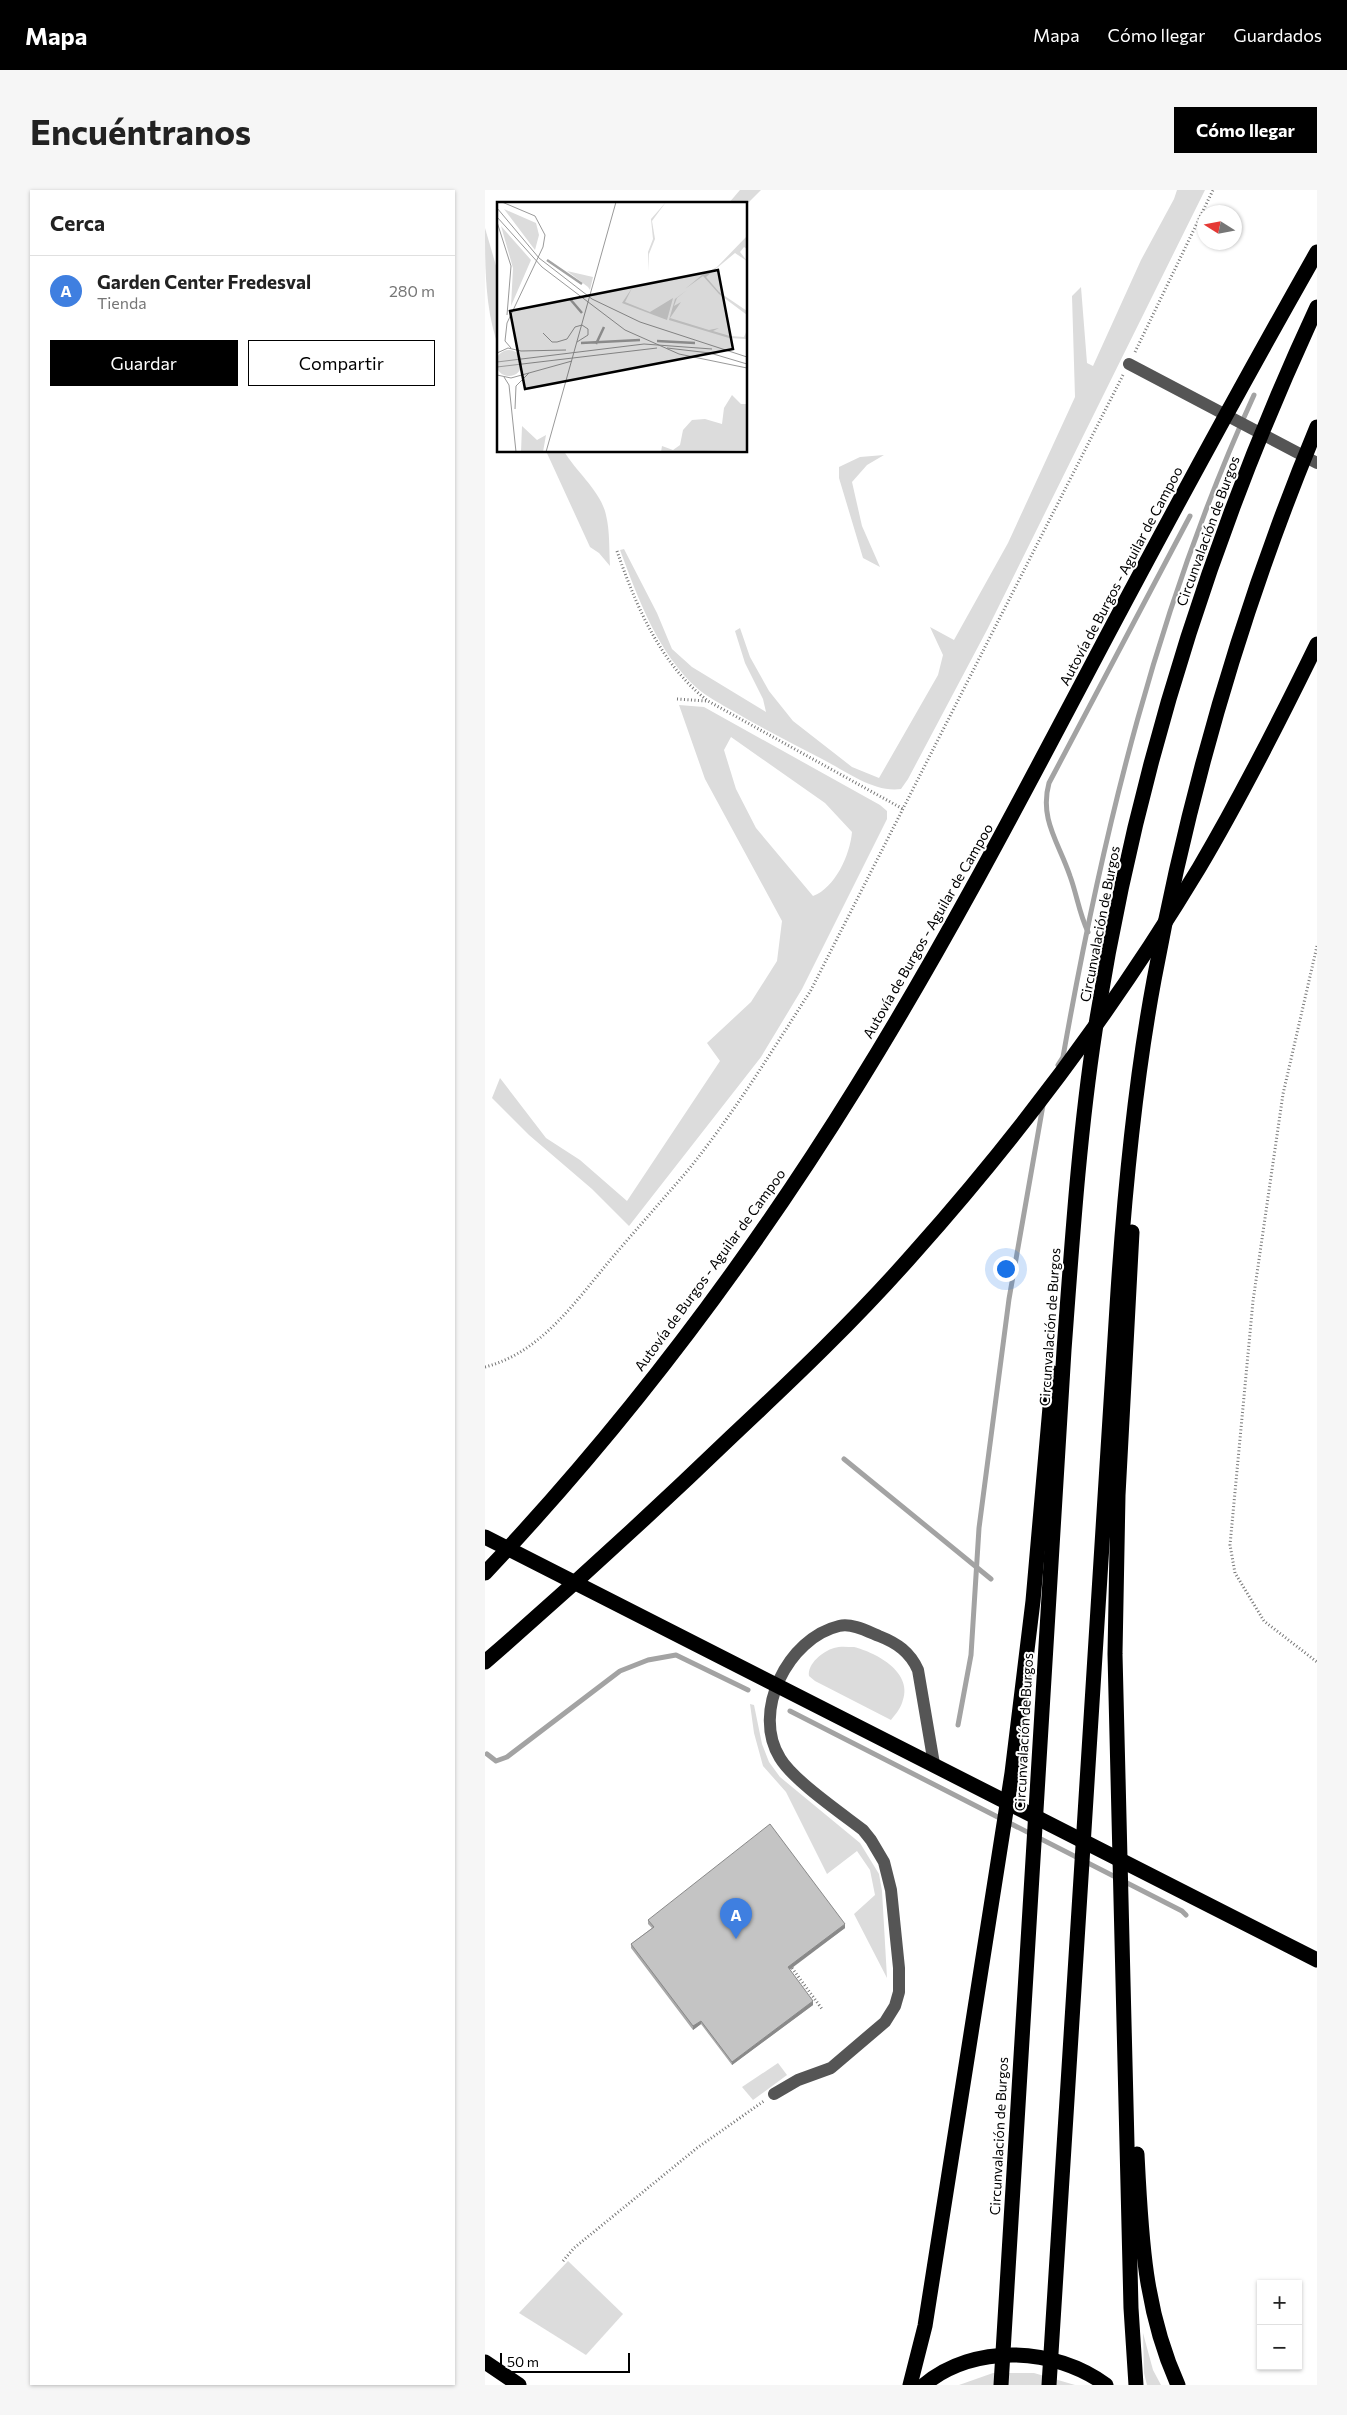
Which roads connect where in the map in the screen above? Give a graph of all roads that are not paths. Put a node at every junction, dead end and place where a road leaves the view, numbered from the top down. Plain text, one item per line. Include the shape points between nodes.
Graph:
1 (1317, 252) edge
2 (1317, 307) edge
3 (1129, 364) road end
4 (1317, 428) edge
5 (1317, 463) edge
6 (1317, 644) edge
7 (1141, 1064) junction
8 (1083, 1126) junction
9 (485, 1537) edge
10 (486, 1572) edge
11 (485, 1662) edge
12 (776, 1684) junction
13 (934, 1764) junction
14 (1122, 1893) junction
15 (1317, 1960) edge
16 (775, 2094) road end
17 (485, 2362) edge
18 (519, 2385) edge
19 (910, 2385) edge
20 (924, 2385) edge
21 (1001, 2385) edge
22 (1049, 2385) edge
23 (1106, 2385) edge
24 (1136, 2385) edge
25 (1179, 2385) edge

1 - 10 highway, Autovía de Burgos - Aguilar de Campoo via 1189,482 1009,823 857,1085 782,1200 661,1367 527,1528
2 - 8 highway, Circunvalación de Burgos via 1267,419 1234,504 1189,630 1165,711 1119,905 1096,1030
3 - 5 street
4 - 7 highway via 1253,596 1201,766 1164,927
6 - 11 highway via 1264,750 1181,896 1078,1049 971,1187 843,1330 596,1564
7 - 14 highway via 1116,1546 1115,1654
7 - 22 highway via 1119,1274
8 - 19 highway via 1060,1296 1032,1610 1011,1773 925,2326
8 - 21 highway, Circunvalación de Burgos via 1064,1350
9 - 12 highway
12 - 13 highway
12 - 13 street via 790,1661 811,1640 828,1630 840,1626 856,1627 889,1640 913,1658 918,1670
12 - 16 street via 770,1716 771,1733 780,1759 791,1772 863,1830 884,1862 891,1890 899,1992 885,2022 831,2068 798,2080
13 - 15 highway
14 - 24 highway via 1131,2308
14 - 25 highway via 1143,2250 1153,2315
17 - 18 highway
20 - 23 highway via 961,2364 995,2356 1029,2355 1063,2362

